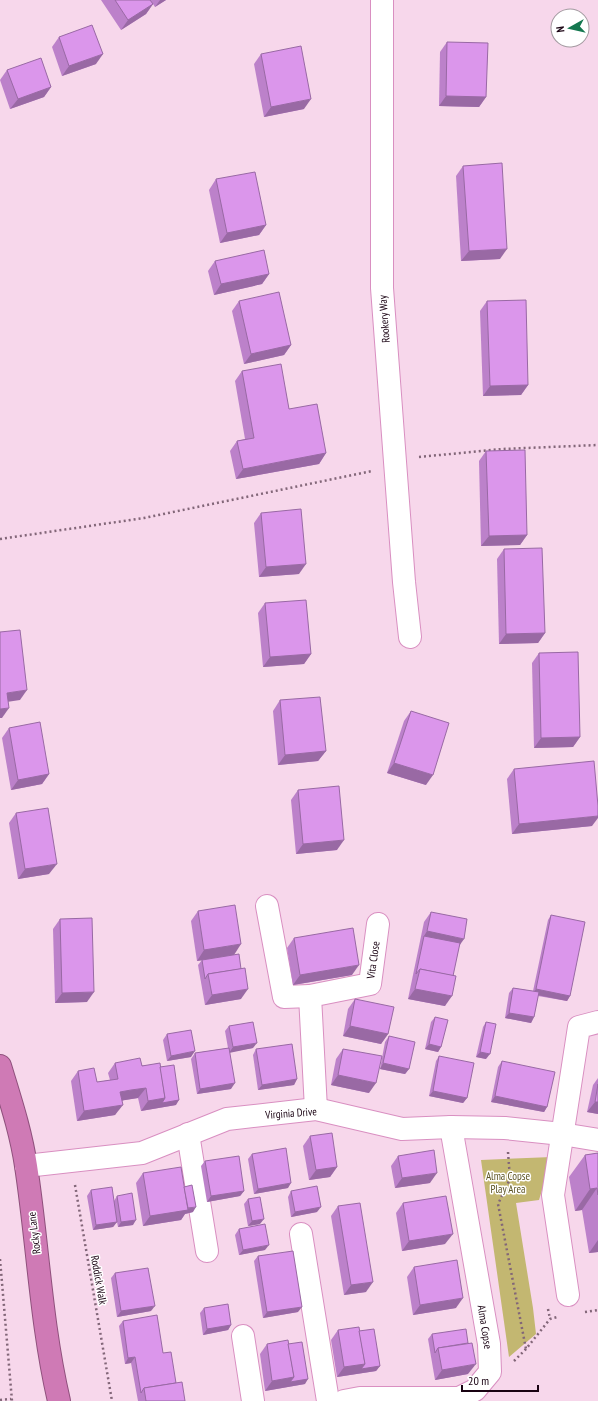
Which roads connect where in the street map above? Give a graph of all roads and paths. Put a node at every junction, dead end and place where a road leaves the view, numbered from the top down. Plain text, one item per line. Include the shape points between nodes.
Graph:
1 (382, 0) edge
2 (598, 445) edge
3 (395, 463) junction
4 (0, 539) edge
5 (410, 637) dead end
6 (267, 906) dead end
7 (378, 924) dead end
8 (310, 996) junction
9 (598, 1022) edge
10 (0, 1066) edge
11 (316, 1109) junction
12 (451, 1127) junction
13 (505, 1128) junction
14 (188, 1134) junction
15 (562, 1134) junction
16 (598, 1140) edge
17 (71, 1162) junction
18 (26, 1166) junction
19 (301, 1234) dead end
20 (207, 1251) dead end
21 (0, 1259) edge
22 (573, 1304) joint
23 (598, 1310) edge
24 (564, 1316) dead end
25 (242, 1336) dead end
26 (526, 1349) junction
27 (490, 1372) junction
28 (0, 1400) edge
29 (11, 1400) edge
30 (59, 1401) edge
31 (112, 1401) edge
32 (253, 1401) edge
33 (328, 1401) edge
34 (344, 1401) edge

1 - 3 street, Rookery Way via 382,288
2 - 3 path via 502,449 418,457
3 - 4 path via 374,471 144,518
3 - 5 street, Rookery Way
6 - 8 street, Vita Close via 284,997
7 - 8 street, Vita Close via 370,984
8 - 11 street
9 - 15 street via 578,1027
10 - 18 highway, Rocky Lane via 16,1118
11 - 12 street, Virginia Drive via 402,1129
11 - 14 street, Virginia Drive via 227,1118
12 - 13 street, Virginia Drive
12 - 27 street, Alma Copse via 489,1344
13 - 15 street, Virginia Drive
13 - 26 path via 510,1178 498,1204
14 - 17 street, Virginia Drive via 142,1153
14 - 20 street
15 - 16 street, Virginia Drive
15 - 22 street via 553,1195
17 - 18 street, Virginia Drive
17 - 31 path, Roddick Walk
18 - 30 highway, Rocky Lane via 50,1363
19 - 33 street
21 - 29 path
22 - 23 path
24 - 26 path via 550,1319
25 - 32 street
26 - 27 path via 508,1367
27 - 34 street via 475,1390 459,1398 368,1398
28 - 29 path

